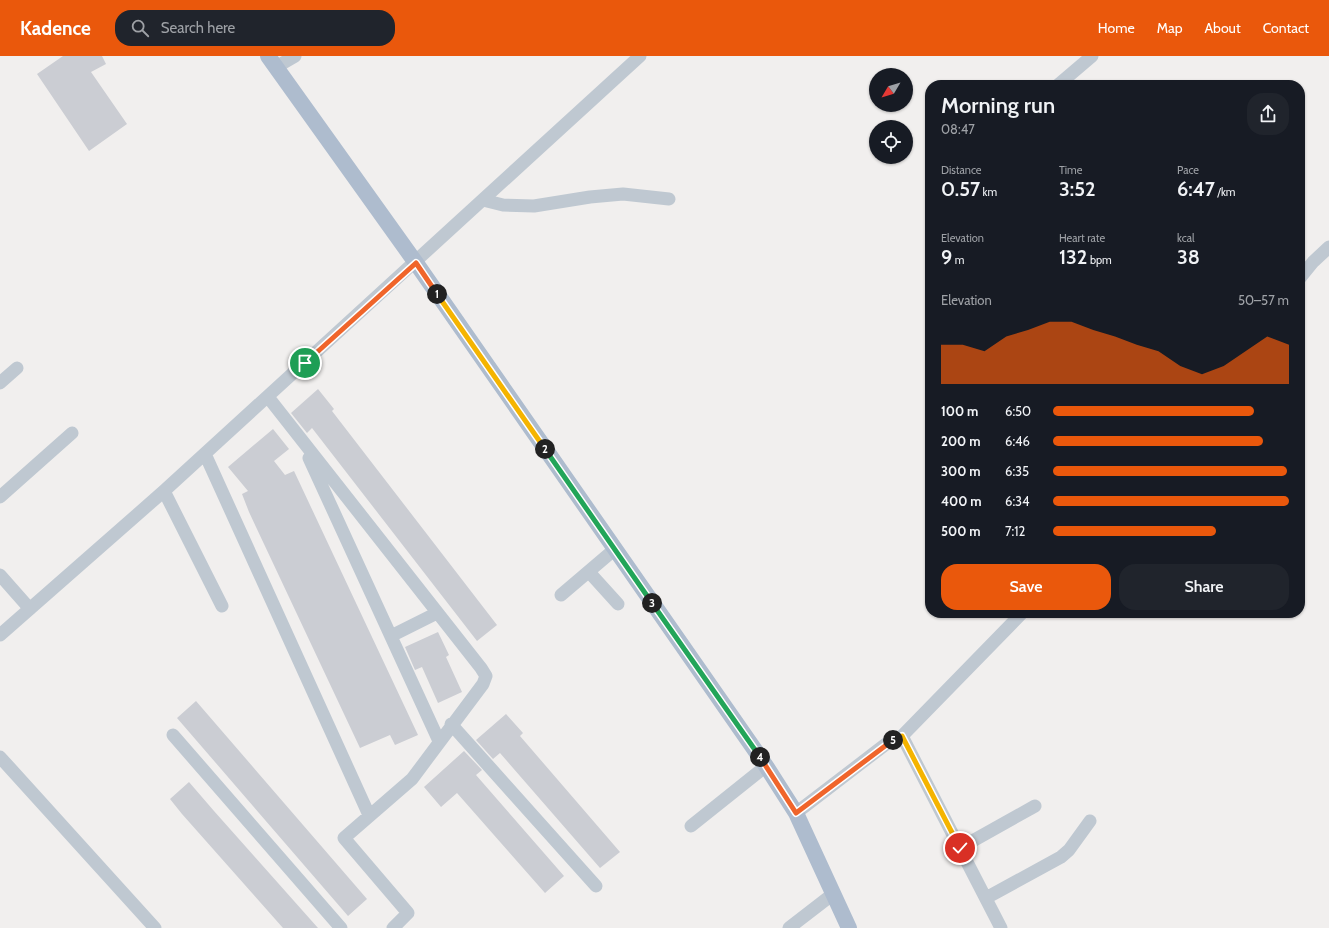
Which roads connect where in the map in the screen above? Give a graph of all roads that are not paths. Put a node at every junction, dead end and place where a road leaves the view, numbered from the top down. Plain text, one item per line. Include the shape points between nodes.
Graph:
1 (295, 56) edge
2 (640, 56) edge
3 (1092, 56) edge
4 (272, 62) edge
5 (1064, 80) edge
6 (669, 199) dead end
7 (483, 200) junction
8 (1329, 247) edge
9 (416, 263) junction
10 (1305, 272) edge
11 (17, 368) dead end
12 (0, 384) edge
13 (268, 397) junction
14 (72, 433) dead end
15 (300, 438) junction
16 (205, 454) junction
17 (164, 491) junction
18 (0, 497) edge
19 (615, 550) junction
20 (589, 572) junction
21 (0, 575) edge
22 (561, 595) dead end
23 (618, 604) dead end
24 (222, 606) dead end
25 (30, 609) junction
26 (436, 613) junction
27 (1017, 618) edge
28 (0, 635) edge
29 (391, 636) junction
30 (452, 724) junction
31 (173, 735) dead end
32 (902, 736) junction
33 (439, 741) junction
34 (3, 765) edge
35 (766, 766) junction
36 (1035, 806) dead end
37 (796, 813) junction
38 (369, 816) junction
39 (1090, 821) dead end
40 (691, 826) dead end
41 (960, 848) junction
42 (596, 886) dead end
43 (833, 894) junction
44 (986, 898) junction
45 (395, 927) edge
46 (155, 928) edge
47 (341, 928) edge
48 (789, 928) edge
49 (849, 928) edge
50 (1001, 928) edge

1 - 4 street
2 - 7 street
3 - 5 street
4 - 9 main road
6 - 7 street via 623,194 534,206 503,205
7 - 9 street
8 - 10 street
9 - 13 street
9 - 19 main road
11 - 12 street
13 - 15 street
13 - 16 street
14 - 18 street
15 - 26 street
15 - 29 street
16 - 17 street
16 - 38 street
17 - 24 street
17 - 25 street
19 - 20 street
19 - 35 main road
20 - 22 street
20 - 23 street
21 - 25 street
25 - 28 street
26 - 29 street
26 - 30 street via 486,676 483,684
27 - 32 street
29 - 33 street
30 - 33 street
30 - 42 street
31 - 47 street
32 - 37 street via 886,744
32 - 41 street
33 - 38 street via 412,779
34 - 46 street
35 - 37 main road
35 - 40 street
36 - 41 street
37 - 43 main road
38 - 45 street via 344,838 408,913
39 - 44 street via 1061,857
41 - 44 street
43 - 48 street
43 - 49 main road
44 - 50 street

